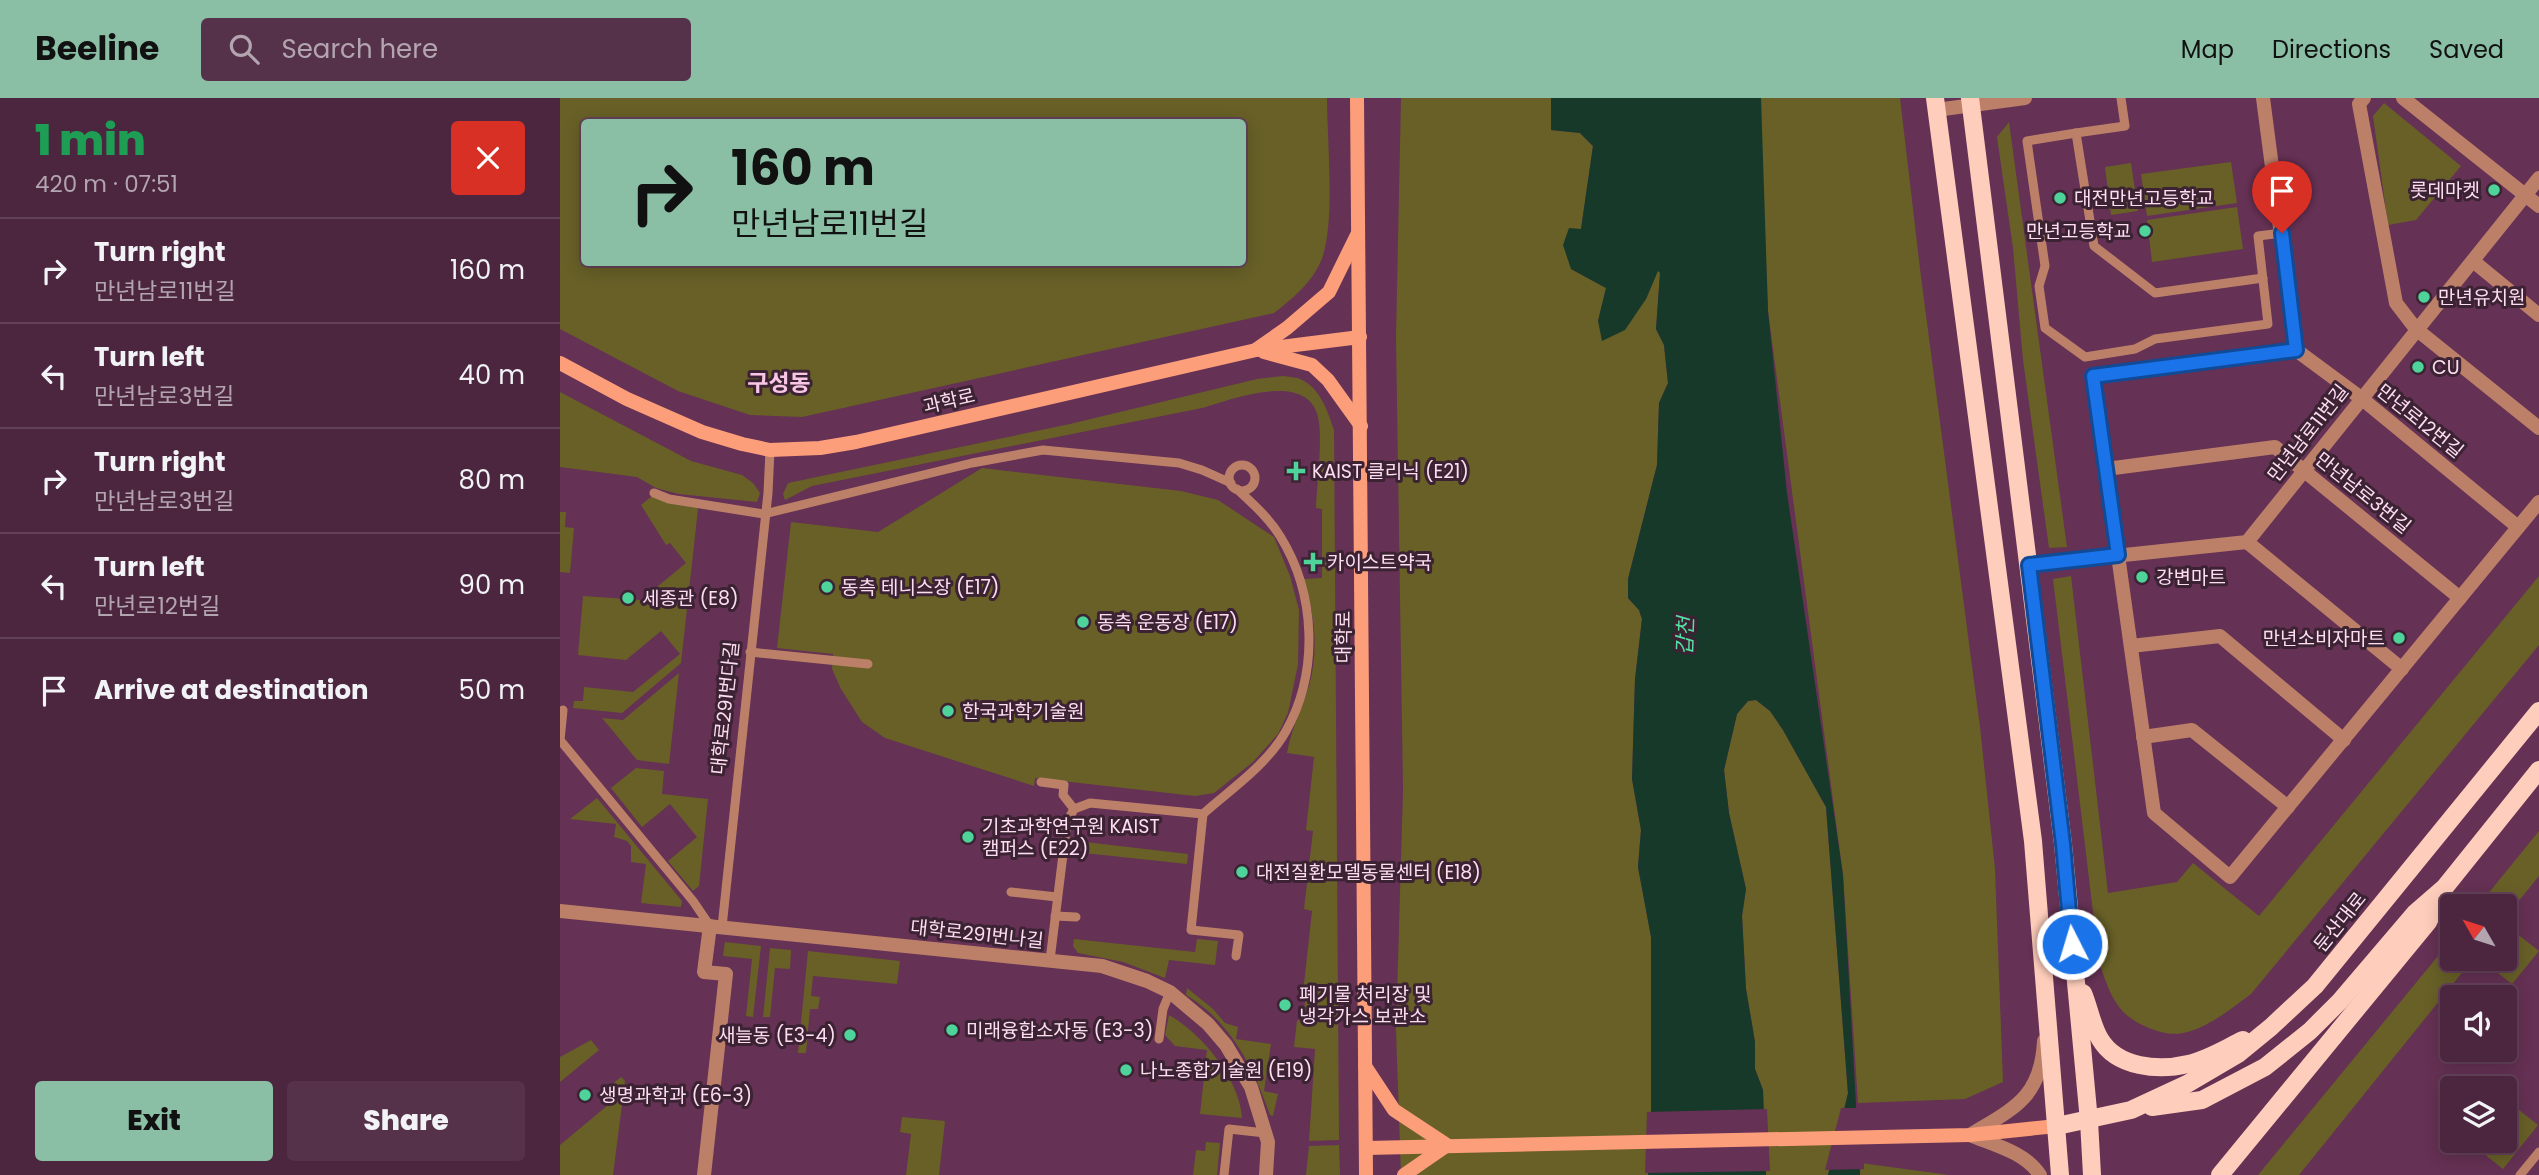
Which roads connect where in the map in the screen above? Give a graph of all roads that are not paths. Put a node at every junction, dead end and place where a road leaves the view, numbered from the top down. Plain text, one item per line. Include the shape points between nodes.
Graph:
1 (1357, 98) edge
2 (2025, 98) edge
3 (2121, 98) edge
4 (2263, 98) edge
5 (2364, 98) edge
6 (2403, 98) edge
7 (1970, 102) edge
8 (1936, 104) edge
9 (2076, 133) junction
10 (2539, 178) edge
11 (2525, 195) junction
12 (2539, 206) edge
13 (1359, 231) junction
14 (2282, 233) junction
15 (2473, 261) junction
16 (2263, 278) junction
17 (2539, 314) edge
18 (2416, 329) junction
19 (1360, 337) junction
20 (1256, 350) junction
21 (2296, 350) junction
22 (560, 363) edge
23 (2361, 398) junction
24 (1361, 426) junction
25 (2539, 428) edge
26 (770, 450) junction
27 (2106, 469) junction
28 (2304, 470) junction
29 (654, 493) dead end
30 (2539, 502) edge
31 (764, 514) junction
32 (2518, 527) junction
33 (2247, 542) junction
34 (2118, 555) junction
35 (2029, 565) junction
36 (2460, 598) junction
37 (2131, 646) junction
38 (750, 652) junction
39 (869, 664) dead end
40 (2402, 669) junction
41 (563, 710) dead end
42 (2539, 711) edge
43 (2143, 737) junction
44 (560, 740) edge
45 (2344, 740) junction
46 (2539, 770) edge
47 (1041, 782) dead end
48 (2288, 807) junction
49 (1074, 809) junction
50 (1203, 814) junction
51 (2445, 887) junction
52 (1012, 892) dead end
53 (1058, 897) junction
54 (560, 911) edge
55 (1055, 916) junction
56 (1076, 917) dead end
57 (716, 927) junction
58 (1236, 956) dead end
59 (1049, 960) junction
60 (2075, 969) junction
61 (1170, 992) junction
62 (2046, 1003) junction
63 (2272, 1027) junction
64 (1158, 1039) dead end
65 (1365, 1066) junction
66 (2131, 1110) junction
67 (2089, 1121) junction
68 (2057, 1126) junction
69 (1265, 1133) junction
70 (1970, 1135) junction
71 (1447, 1145) junction
72 (1366, 1148) junction
73 (2539, 1152) edge
74 (704, 1175) edge
75 (1224, 1175) edge
76 (1266, 1175) edge
77 (1366, 1175) edge
78 (1404, 1175) edge
79 (2040, 1175) edge
80 (2060, 1175) edge
81 (2092, 1175) edge
82 (2220, 1175) edge
83 (2520, 1175) edge

1 - 13 main road, 대학로
2 - 7 street
3 - 9 lane via 2125,125
4 - 14 street
5 - 18 street via 2359,104 2396,303
6 - 11 street
7 - 8 street
7 - 35 main road
8 - 62 main road via 2010,653 2033,841
9 - 16 lane via 2094,246 2135,278 2155,293
9 - 16 lane via 2027,141 2045,266 2039,285 2045,328 2085,357 2135,349 2155,339 2268,324
10 - 11 street, 만년남로11번길
11 - 12 street
11 - 15 street, 만년남로11번길
13 - 19 main road, 대학로
13 - 20 main road via 1329,292
14 - 16 lane via 2258,236
14 - 21 street
15 - 17 street
15 - 18 street, 만년남로11번길
18 - 23 street, 만년남로11번길
18 - 25 street
19 - 20 main road, 과학로
19 - 24 main road, 대학로
20 - 24 main road via 1312,365
20 - 26 main road, 과학로 via 856,442
21 - 23 street, 만년로12번길
21 - 27 street via 2093,376
22 - 26 main road, 과학로 via 702,432
23 - 28 street, 만년남로11번길
23 - 32 street, 만년로12번길
24 - 65 main road, 대학로
26 - 31 lane, 대학로291번다길
27 - 28 street, 만년남로3번길 via 2275,447
27 - 34 street
28 - 33 street, 만년남로11번길
28 - 36 street, 만년남로3번길
29 - 31 lane
30 - 32 street
31 - 38 lane, 대학로291번다길
31 - 50 lane via 1043,450 1179,463 1234,486 1279,535 1293,560 1307,603 1310,654 1303,690 1286,732 1260,765
32 - 36 street
33 - 34 street
33 - 40 street
34 - 35 street
34 - 37 street
35 - 60 main road
36 - 40 street
37 - 43 street
37 - 45 street via 2220,636
38 - 39 lane
38 - 57 lane, 대학로291번다길
40 - 45 street
41 - 44 lane
42 - 63 main road, 둔산대로 via 2315,986
43 - 48 street via 2192,730
43 - 48 street via 2154,813 2230,877
44 - 57 lane
45 - 48 street
46 - 51 main road, 둔산대로
47 - 49 lane via 1065,785 1063,795
49 - 50 lane via 1090,803
49 - 53 lane via 1067,822
50 - 58 lane via 1191,930 1239,934
51 - 66 main road, 둔산대로 via 2415,912 2325,1016 2265,1067 2202,1100
51 - 82 main road via 2428,922
52 - 53 lane
53 - 55 lane
54 - 57 street, 대학로291번나길
55 - 56 lane
55 - 59 lane
57 - 59 street, 대학로291번나길
57 - 74 street, 대학로291번다길 via 704,972 726,974
59 - 61 street, 대학로291번나길 via 1102,966
60 - 63 main road via 2100,1039 2112,1052 2148,1068 2189,1064
60 - 67 main road
61 - 64 lane
61 - 69 street, 대학로291번나길 via 1226,1045 1251,1087
62 - 68 main road
62 - 70 street via 2039,1072 2031,1090 2016,1107
63 - 66 main road, 둔산대로 via 2238,1054
65 - 71 main road via 1394,1110
65 - 72 main road, 대학로
66 - 67 main road, 둔산대로
67 - 68 main road, 둔산대로
67 - 81 main road
68 - 70 main road
68 - 80 main road
69 - 75 lane via 1229,1129
69 - 76 street, 대학로291번나길
70 - 71 main road
70 - 79 street via 2015,1153
71 - 72 main road
71 - 78 main road
72 - 77 main road, 대학로
73 - 83 lane

